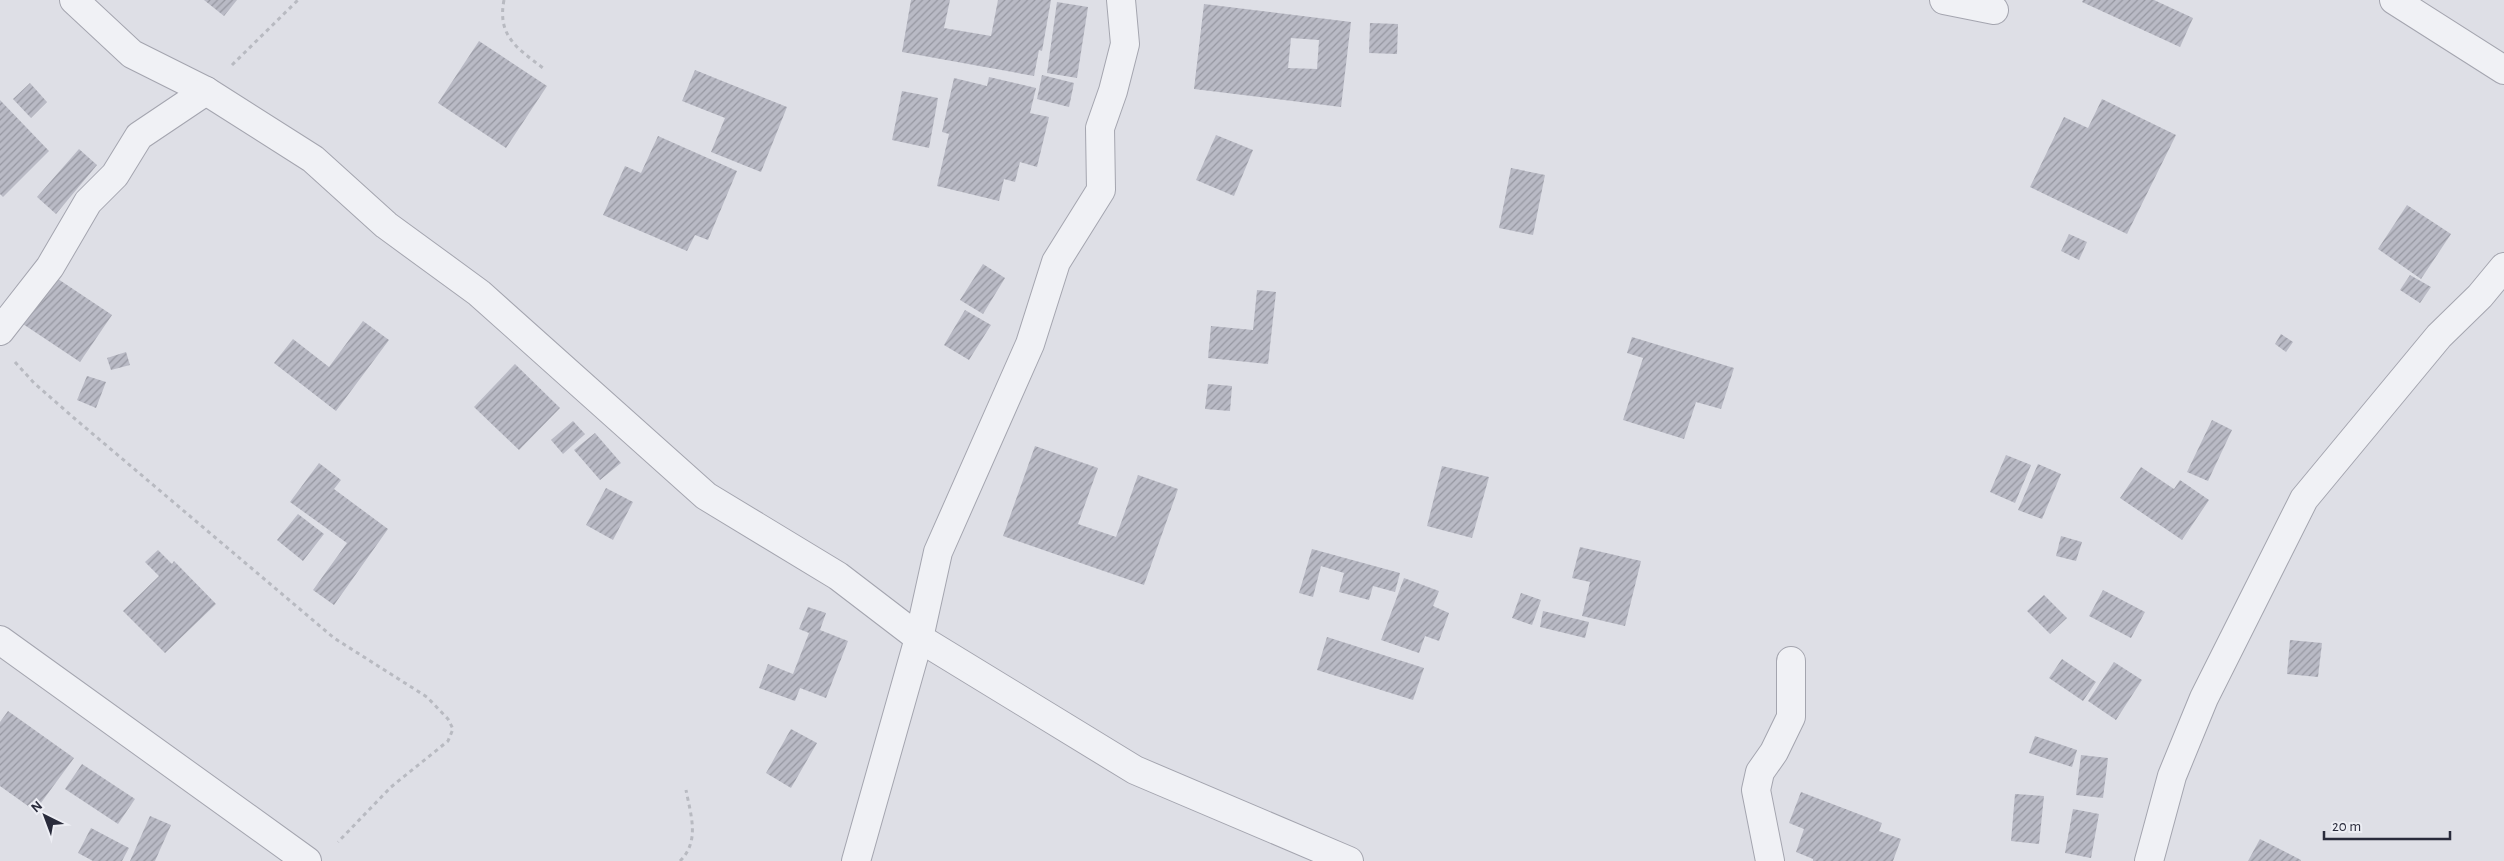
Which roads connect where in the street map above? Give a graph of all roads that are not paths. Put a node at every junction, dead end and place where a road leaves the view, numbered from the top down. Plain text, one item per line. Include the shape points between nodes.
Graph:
1 (74, 0) edge
2 (1121, 0) edge
3 (1944, 0) edge
4 (2394, 0) edge
5 (1994, 10) dead end
6 (2504, 70) edge
7 (206, 91) junction
8 (2504, 267) edge
9 (0, 331) edge
10 (919, 638) junction
11 (0, 640) edge
12 (1791, 661) dead end
13 (306, 861) edge
14 (856, 861) edge
15 (1349, 861) edge
16 (1770, 861) edge
17 (2149, 861) edge

1 - 7 street via 132,54
2 - 10 street via 1125,44 1100,128 1101,190 1056,262 1030,344 938,552
3 - 5 street
4 - 6 street
7 - 9 street via 139,136 115,174 88,202 50,267
7 - 10 street via 312,159 386,225 479,293 706,496 838,576
8 - 17 street via 2440,336 2304,499 2204,698 2172,776
10 - 14 street
10 - 15 street via 1135,770
11 - 13 street
12 - 16 street via 1791,717 1760,772 1756,790

